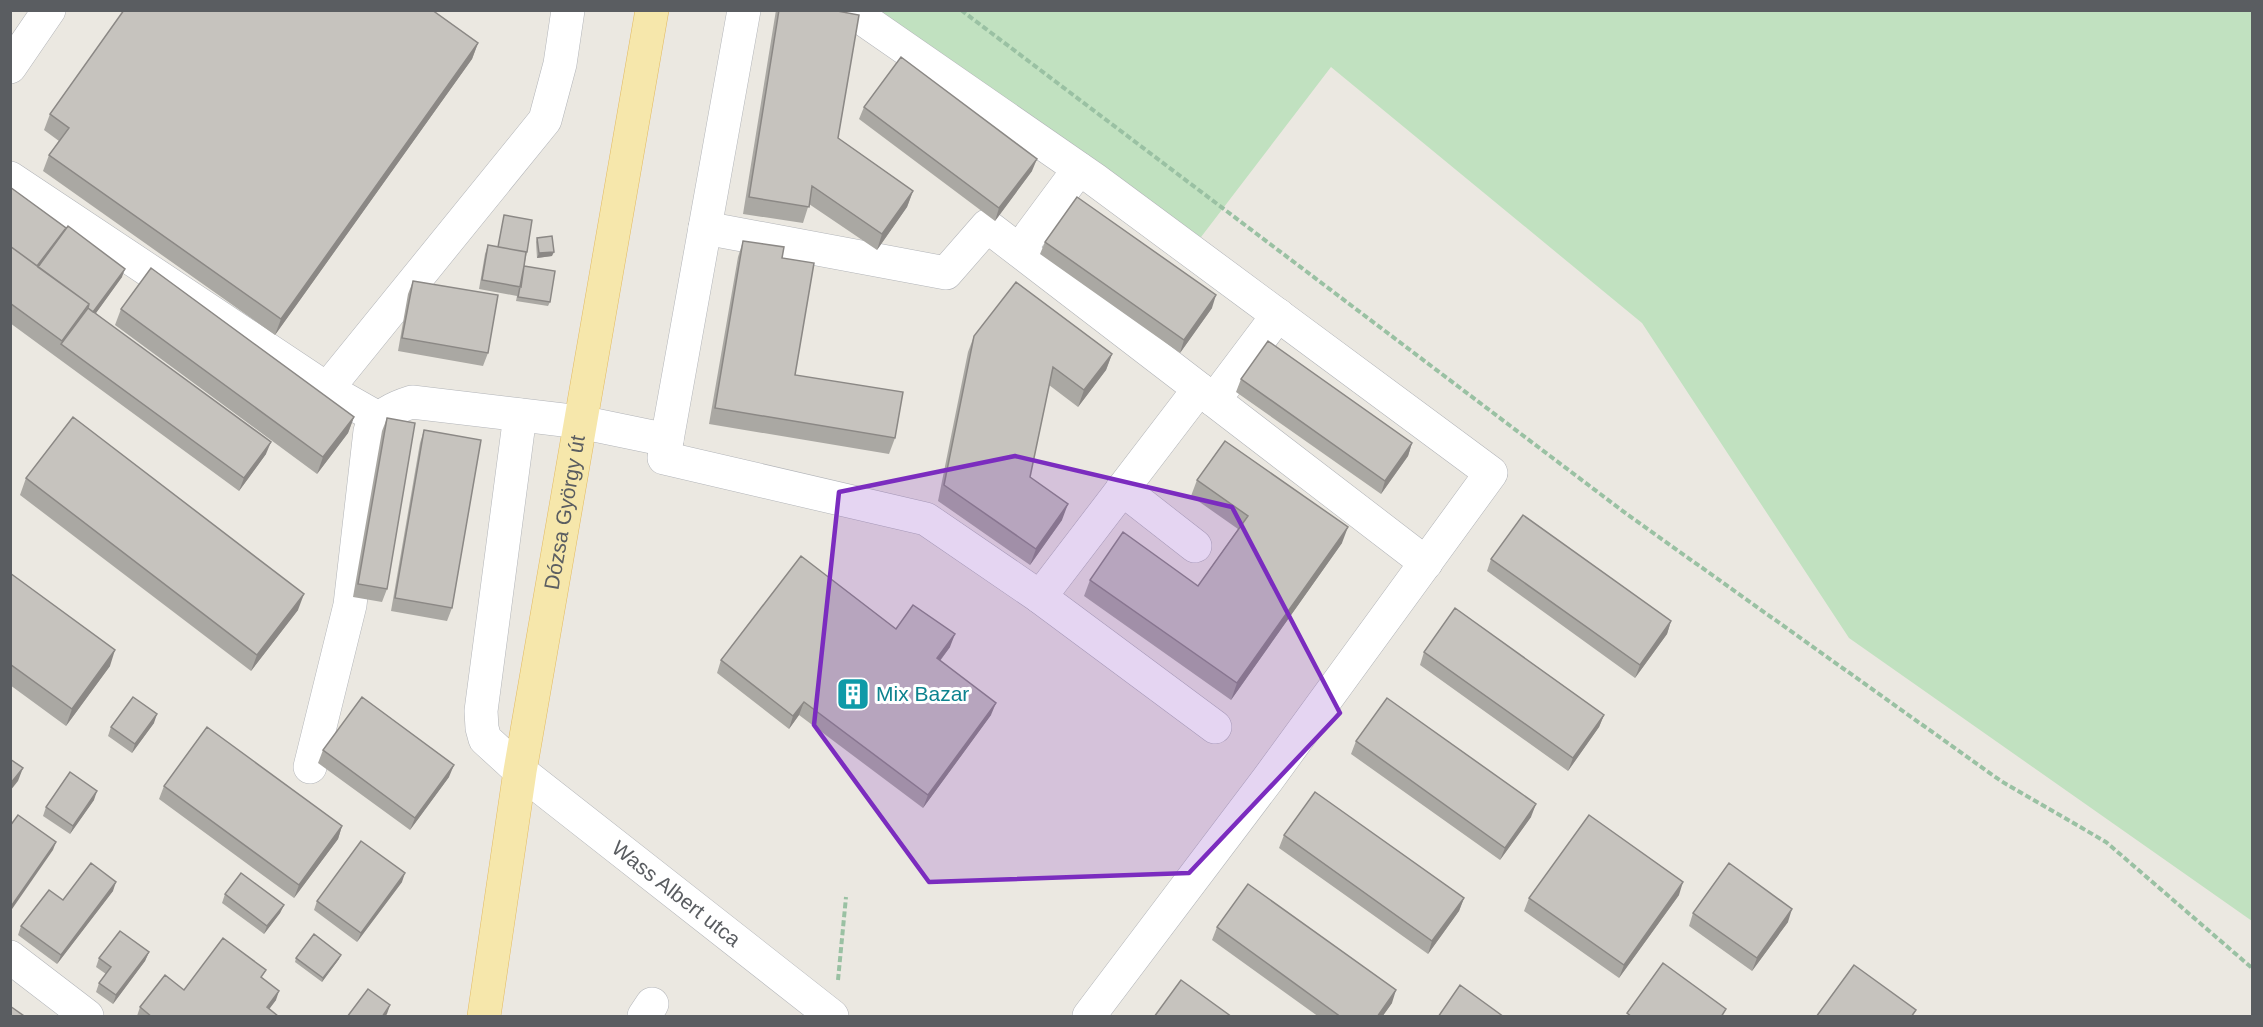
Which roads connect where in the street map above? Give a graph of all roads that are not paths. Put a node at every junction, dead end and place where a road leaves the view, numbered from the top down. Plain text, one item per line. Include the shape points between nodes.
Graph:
1 (49, 10) edge
2 (568, 10) edge
3 (651, 10) edge
4 (744, 10) edge
5 (850, 10) edge
6 (10, 67) edge
7 (1079, 169) junction
8 (10, 178) edge
9 (705, 228) junction
10 (1019, 250) junction
11 (1278, 315) junction
12 (327, 389) junction
13 (1206, 394) junction
14 (520, 415) junction
15 (378, 418) junction
16 (580, 422) junction
17 (667, 440) junction
18 (1122, 489) junction
19 (1196, 546) dead end
20 (1426, 563) junction
21 (1040, 597) junction
22 (1215, 727) dead end
23 (310, 767) dead end
24 (520, 771) junction
25 (10, 957) edge
26 (87, 1017) edge
27 (484, 1017) edge
28 (832, 1017) edge
29 (1089, 1017) edge

1 - 6 street
2 - 12 street via 560,64 545,120
3 - 16 main road, Dózsa György út
4 - 9 street
5 - 7 street
7 - 10 street
7 - 11 street
8 - 12 street
9 - 10 street via 946,273 987,226
9 - 17 street
10 - 13 street
11 - 13 street
11 - 20 street via 1491,473
12 - 15 street
13 - 18 street
13 - 20 street
14 - 15 street via 412,402 394,407
14 - 16 street
14 - 24 street, Wass Albert utca via 482,711 485,739
15 - 23 street via 370,431 350,605
16 - 17 street
16 - 24 main road, Dózsa György út
17 - 21 street via 664,458 926,519
18 - 19 street
18 - 21 street
20 - 29 street
21 - 22 street
24 - 27 main road, Dózsa György út
24 - 28 street, Wass Albert utca
25 - 26 street

